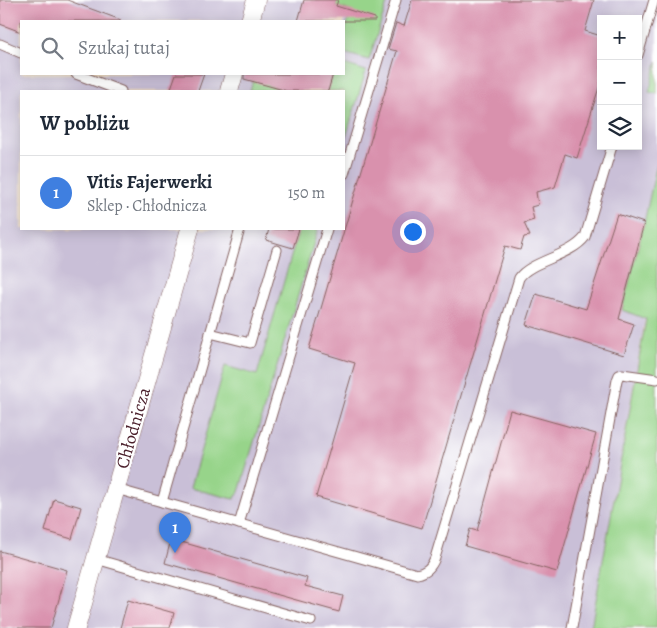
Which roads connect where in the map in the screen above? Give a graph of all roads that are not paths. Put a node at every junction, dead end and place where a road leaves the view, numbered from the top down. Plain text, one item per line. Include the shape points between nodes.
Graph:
1 (256, 0) edge
2 (396, 0) edge
3 (654, 0) edge
4 (250, 20) edge
5 (642, 41) edge
6 (0, 44) edge
7 (20, 53) edge
8 (79, 75) edge
9 (234, 75) edge
10 (118, 90) edge
11 (230, 90) edge
12 (611, 150) edge
13 (345, 171) edge
14 (190, 230) edge
15 (240, 230) edge
16 (327, 230) edge
17 (277, 250) dead end
18 (210, 333) junction
19 (657, 379) edge
20 (116, 489) junction
21 (162, 502) junction
22 (239, 524) junction
23 (96, 559) junction
24 (311, 621) dead end
25 (76, 628) edge
26 (572, 628) edge

1 - 4 street
2 - 13 lane
3 - 5 lane
6 - 7 lane
8 - 10 lane
9 - 11 street
12 - 22 lane via 585,237 577,246 519,278 435,558 428,570 416,574
14 - 20 street, Chłodnicza
15 - 18 lane
16 - 22 lane
17 - 18 lane via 250,343
18 - 21 lane
19 - 26 lane via 622,374 617,380
20 - 21 lane
20 - 23 street, Chłodnicza
21 - 22 lane
23 - 24 lane
23 - 25 street, Chłodnicza

